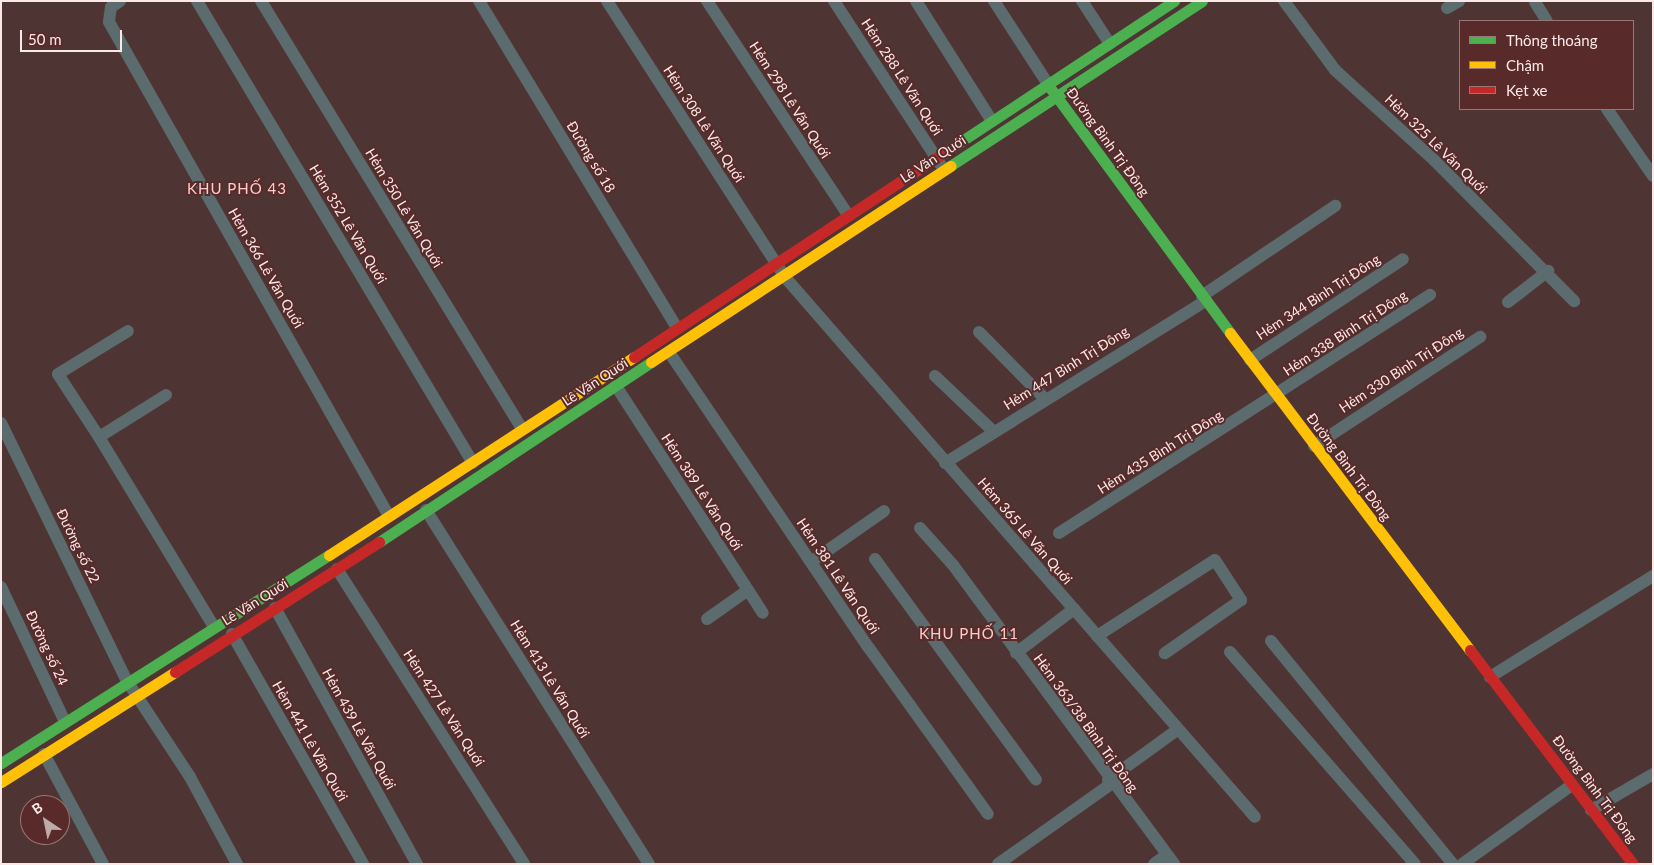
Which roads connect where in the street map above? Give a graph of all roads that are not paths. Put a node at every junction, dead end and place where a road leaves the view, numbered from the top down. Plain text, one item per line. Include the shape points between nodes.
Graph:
1 (197, 1) edge
2 (261, 1) edge
3 (479, 1) edge
4 (607, 1) edge
5 (707, 1) edge
6 (834, 1) edge
7 (916, 1) edge
8 (994, 1) edge
9 (1082, 1) edge
10 (1174, 1) edge
11 (1202, 1) edge
12 (1284, 1) edge
13 (1459, 1) edge
14 (1535, 2) edge
15 (115, 4) edge
16 (1447, 8) dead end
17 (1546, 20) edge
18 (1110, 44) junction
19 (1048, 84) junction
20 (1057, 97) junction
21 (1608, 110) edge
22 (992, 121) junction
23 (936, 157) junction
24 (944, 170) junction
25 (1653, 176) edge
26 (1335, 206) dead end
27 (848, 215) junction
28 (1403, 259) dead end
29 (775, 263) junction
30 (1548, 271) junction
31 (784, 276) junction
32 (1430, 295) dead end
33 (1204, 298) junction
34 (1574, 301) dead end
35 (1508, 302) dead end
36 (677, 328) junction
37 (128, 331) dead end
38 (979, 332) dead end
39 (1480, 337) dead end
40 (669, 352) junction
41 (1250, 360) junction
42 (935, 376) dead end
43 (616, 386) junction
44 (166, 395) dead end
45 (1276, 396) junction
46 (1044, 398) junction
47 (1, 424) edge
48 (522, 430) junction
49 (993, 431) junction
50 (99, 437) junction
51 (530, 443) junction
52 (1314, 446) junction
53 (473, 463) junction
54 (945, 463) junction
55 (426, 510) junction
56 (884, 511) dead end
57 (389, 516) junction
58 (920, 528) dead end
59 (1060, 533) dead end
60 (875, 559) dead end
61 (811, 562) junction
62 (337, 569) junction
63 (299, 573) junction
64 (1653, 576) edge
65 (308, 586) junction
66 (1, 587) edge
67 (748, 590) junction
68 (274, 608) junction
69 (1074, 609) junction
70 (763, 613) dead end
71 (707, 619) dead end
72 (214, 627) junction
73 (232, 634) junction
74 (1097, 636) junction
75 (1271, 641) dead end
76 (1230, 652) dead end
77 (1016, 653) junction
78 (1165, 653) dead end
79 (1490, 677) junction
80 (127, 681) junction
81 (137, 696) junction
82 (65, 722) junction
83 (1177, 730) junction
84 (44, 754) junction
85 (1, 763) edge
86 (1653, 774) edge
87 (1036, 780) dead end
88 (1, 782) edge
89 (1109, 782) junction
90 (1572, 785) junction
91 (1592, 810) junction
92 (988, 814) dead end
93 (1255, 817) dead end
94 (1170, 859) edge
95 (1469, 861) edge
96 (103, 864) edge
97 (238, 864) edge
98 (363, 864) edge
99 (417, 864) edge
100 (524, 864) edge
101 (649, 864) edge
102 (998, 864) edge
103 (1154, 864) edge
104 (1415, 864) edge
105 (1453, 864) edge
106 (1633, 864) edge

1 - 53 street, Hẻm 352 Lê Văn Quới
2 - 48 street, Hẻm 350 Lê Văn Quới
3 - 36 street, Đường số 18
4 - 29 street, Hẻm 308 Lê Văn Quới
5 - 27 street, Hẻm 298 Lê Văn Quới
6 - 23 street, Hẻm 288 Lê Văn Quới
7 - 22 street
8 - 19 street
9 - 18 street
10 - 18 main road, Lê Văn Quới
11 - 20 main road, Lê Văn Quới
12 - 30 street, Hẻm 325 Lê Văn Quới via 1334,70
13 - 16 street
14 - 17 street
15 - 57 street, Hẻm 366 Lê Văn Quới via 109,22
18 - 19 main road, Lê Văn Quới
19 - 20 main road, Đường Bình Trị Đông
19 - 22 main road, Lê Văn Quới
20 - 24 main road, Lê Văn Quới
20 - 33 main road, Đường Bình Trị Đông
21 - 25 street
22 - 23 main road, Lê Văn Quới
23 - 24 street, Hẻm 288 Lê Văn Quới
23 - 27 main road, Lê Văn Quới
24 - 31 main road, Lê Văn Quới
26 - 33 street, Hẻm 447 Bình Trị Đông
27 - 29 main road, Lê Văn Quới
28 - 41 street, Hẻm 344 Bình Trị Đông
29 - 31 street, Hẻm 365 Lê Văn Quới
29 - 36 main road, Lê Văn Quới
30 - 34 street, Hẻm 325 Lê Văn Quới
30 - 35 street
31 - 40 main road, Lê Văn Quới
31 - 54 street, Hẻm 365 Lê Văn Quới
32 - 45 street, Hẻm 338 Bình Trị Đông
33 - 41 main road, Đường Bình Trị Đông
33 - 46 street, Hẻm 447 Bình Trị Đông
36 - 48 main road, Lê Văn Quới
37 - 50 street via 58,374
38 - 46 street
39 - 52 street, Hẻm 330 Bình Trị Đông
40 - 43 main road, Lê Văn Quới
40 - 61 street, Hẻm 381 Lê Văn Quới
41 - 45 main road, Đường Bình Trị Đông
42 - 49 street
43 - 51 main road, Lê Văn Quới
43 - 67 street, Hẻm 389 Lê Văn Quới
44 - 50 street
45 - 52 main road, Đường Bình Trị Đông
45 - 59 street, Hẻm 435 Bình Trị Đông
46 - 49 street, Hẻm 447 Bình Trị Đông
47 - 80 street, Đường số 22
48 - 51 main road
48 - 53 main road, Lê Văn Quới
49 - 54 street, Hẻm 447 Bình Trị Đông
50 - 72 street
51 - 55 main road, Lê Văn Quới
52 - 79 main road, Đường Bình Trị Đông
53 - 57 main road, Lê Văn Quới
54 - 69 street, Hẻm 365 Lê Văn Quới
55 - 62 main road, Lê Văn Quới
55 - 101 street, Hẻm 413 Lê Văn Quới
56 - 61 street
57 - 63 main road, Lê Văn Quới
58 - 77 street, Hẻm 363/38 Bình Trị Đông via 953,565
60 - 87 street
61 - 92 street, Hẻm 381 Lê Văn Quới
62 - 65 main road, Lê Văn Quới
62 - 100 street, Hẻm 427 Lê Văn Quới
63 - 65 main road
63 - 72 main road, Lê Văn Quới
64 - 79 street
65 - 68 main road, Lê Văn Quới
66 - 82 street, Đường số 24
67 - 70 street, Hẻm 389 Lê Văn Quới
67 - 71 street
68 - 73 main road, Lê Văn Quới
68 - 99 street, Hẻm 439 Lê Văn Quới
69 - 74 street, Hẻm 365 Lê Văn Quới
69 - 77 street
72 - 80 main road, Lê Văn Quới
73 - 81 main road, Lê Văn Quới
73 - 98 street, Hẻm 441 Lê Văn Quới
74 - 78 street via 1215,560 1241,600
74 - 83 street, Hẻm 365 Lê Văn Quới
75 - 105 street
76 - 104 street
77 - 89 street, Hẻm 363/38 Bình Trị Đông
79 - 90 main road, Đường Bình Trị Đông
80 - 81 street, Đường số 22
80 - 82 main road, Lê Văn Quới
81 - 84 main road, Lê Văn Quới
81 - 97 street, Đường số 22
82 - 85 main road, Lê Văn Quới
83 - 89 street
83 - 93 street, Hẻm 365 Lê Văn Quới
84 - 88 main road, Lê Văn Quới
84 - 96 street
86 - 91 street
89 - 94 street, Hẻm 363/38 Bình Trị Đông
89 - 102 street
90 - 91 main road, Đường Bình Trị Đông
90 - 95 street
91 - 106 main road, Đường Bình Trị Đông
94 - 103 street

